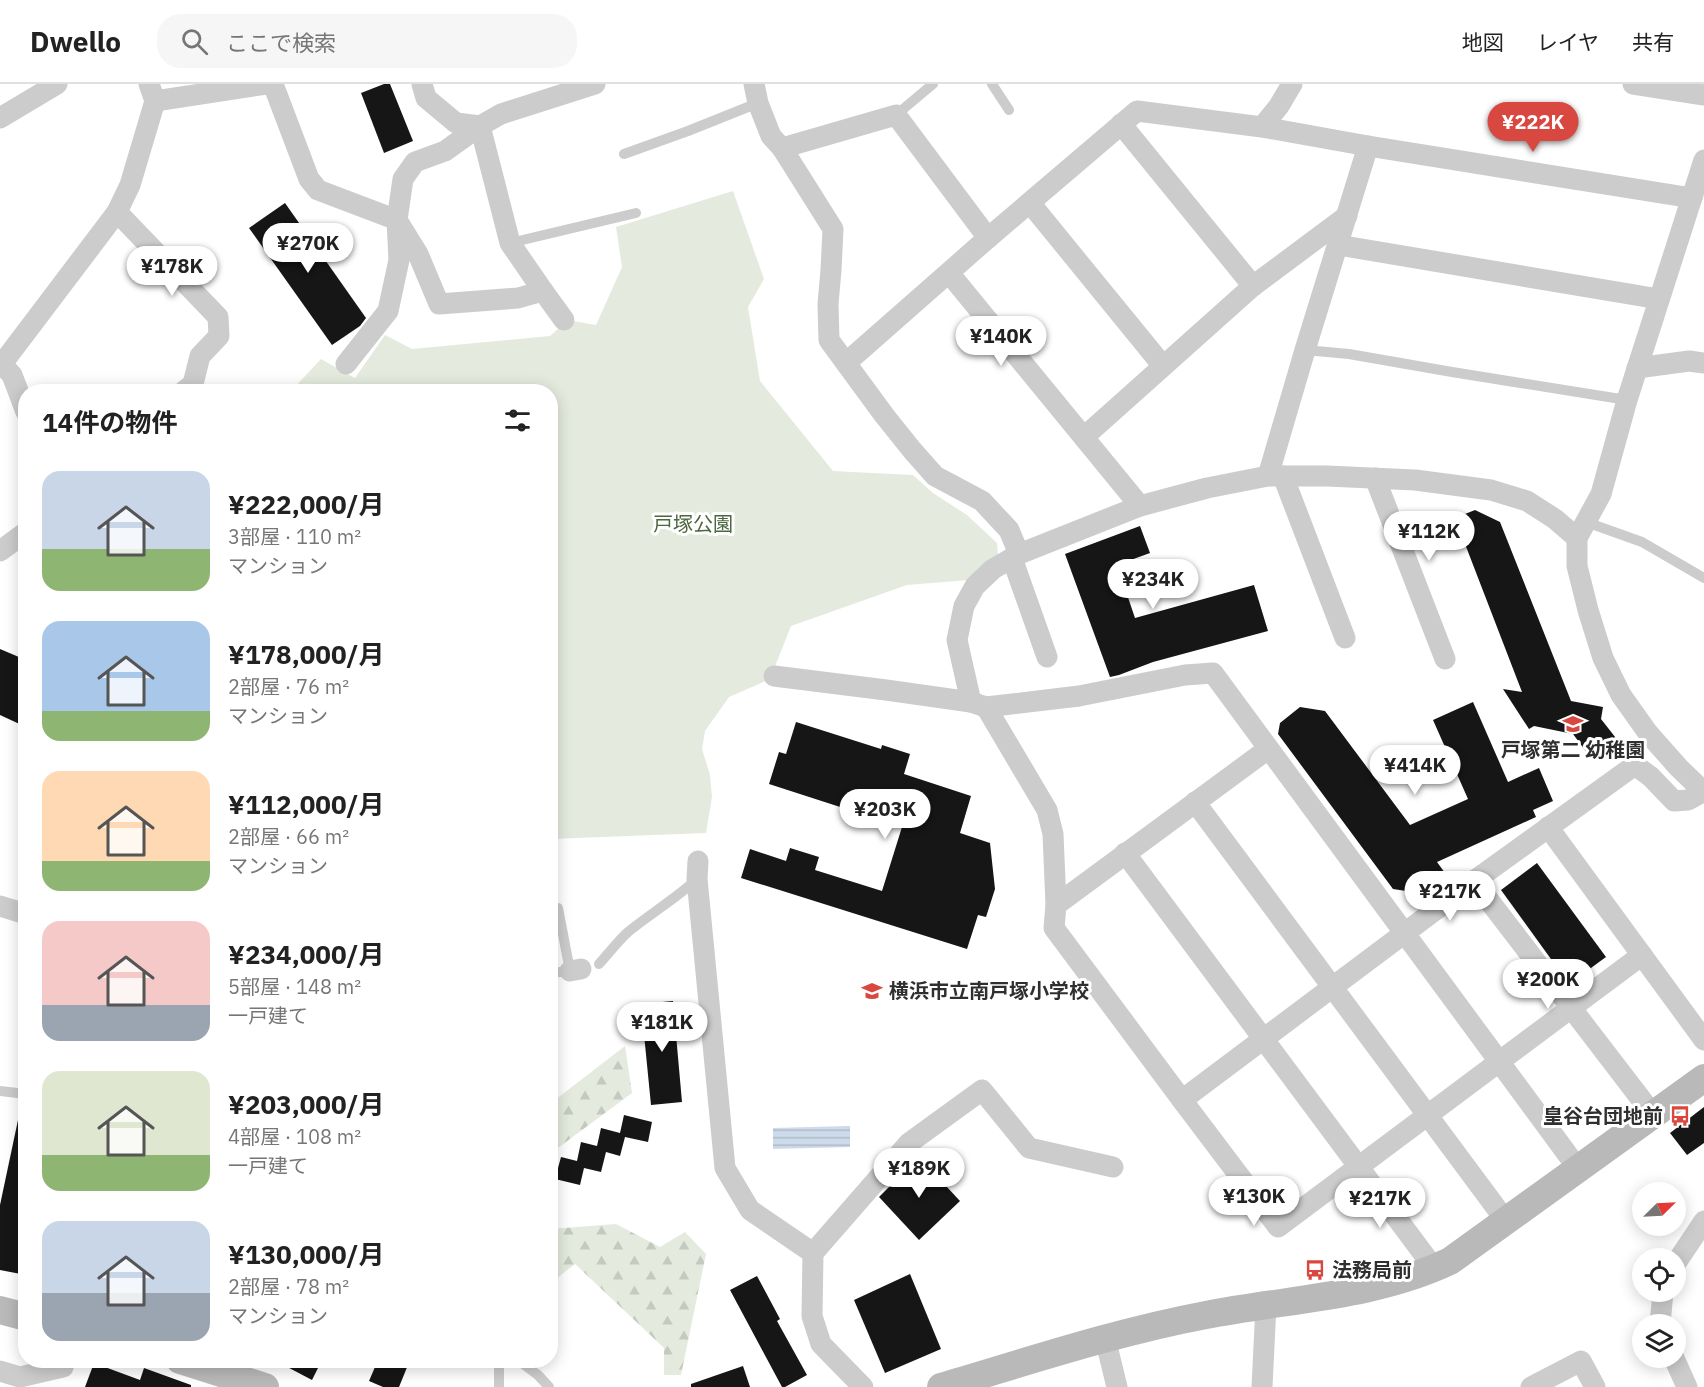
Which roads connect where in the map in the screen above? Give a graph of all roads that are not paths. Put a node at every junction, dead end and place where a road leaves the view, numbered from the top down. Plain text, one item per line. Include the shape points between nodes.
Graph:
1 (57, 84) edge
2 (267, 84) edge
3 (273, 84) edge
4 (423, 84) edge
5 (595, 84) edge
6 (933, 84) edge
7 (992, 84) edge
8 (1292, 84) edge
9 (1633, 84) edge
10 (152, 92) edge
11 (756, 94) edge
12 (1704, 95) edge
13 (1009, 110) dead end
14 (896, 115) junction
15 (0, 118) edge
16 (1121, 124) junction
17 (480, 126) junction
18 (1262, 127) junction
19 (1368, 146) junction
20 (782, 147) junction
21 (624, 154) dead end
22 (1704, 160) edge
23 (1692, 198) junction
24 (1030, 203) junction
25 (117, 212) junction
26 (636, 213) dead end
27 (1347, 216) junction
28 (397, 220) junction
29 (988, 238) junction
30 (510, 243) junction
31 (1338, 245) junction
32 (949, 273) junction
33 (1253, 286) junction
34 (543, 291) junction
35 (1659, 299) junction
36 (564, 320) dead end
37 (1305, 350) junction
38 (847, 362) junction
39 (1704, 363) edge
40 (346, 364) dead end
41 (1162, 366) junction
42 (1637, 368) junction
43 (193, 384) edge
44 (18, 391) edge
45 (1627, 400) junction
46 (1084, 437) junction
47 (1276, 476) junction
48 (1375, 478) junction
49 (1140, 506) junction
50 (1582, 530) junction
51 (18, 538) edge
52 (0, 551) edge
53 (1016, 556) junction
54 (1704, 578) edge
55 (1345, 638) dead end
56 (1047, 657) dead end
57 (1445, 659) dead end
58 (774, 676) dead end
59 (979, 705) junction
60 (1268, 749) junction
61 (1704, 792) edge
62 (1195, 802) junction
63 (1548, 827) junction
64 (1125, 853) junction
65 (698, 870) joint
66 (1474, 881) junction
67 (1056, 905) junction
68 (0, 906) edge
69 (558, 908) dead end
70 (18, 912) edge
71 (1403, 933) junction
72 (1642, 955) junction
73 (575, 969) edge
74 (1332, 986) junction
75 (1570, 1008) junction
76 (1263, 1038) junction
77 (1704, 1040) edge
78 (1498, 1061) junction
79 (1704, 1078) edge
80 (0, 1091) edge
81 (18, 1093) edge
82 (1182, 1100) junction
83 (1427, 1114) junction
84 (1653, 1116) junction
85 (1358, 1166) junction
86 (1113, 1167) dead end
87 (1579, 1170) junction
88 (1506, 1221) junction
89 (1704, 1221) edge
90 (1686, 1248) edge
91 (813, 1253) junction
92 (1434, 1268) junction
93 (1266, 1305) junction
94 (0, 1310) edge
95 (18, 1315) edge
96 (1105, 1338) junction
97 (60, 1368) edge
98 (205, 1368) edge
99 (499, 1368) edge
100 (529, 1368) edge
101 (1678, 1368) edge
102 (0, 1371) edge
103 (20, 1382) edge
104 (265, 1387) edge
105 (499, 1387) edge
106 (549, 1387) edge
107 (863, 1387) edge
108 (941, 1387) edge
109 (1117, 1387) edge
110 (1262, 1387) edge
111 (1531, 1387) edge
112 (1595, 1387) edge
113 (1687, 1387) edge

1 - 15 street
2 - 10 street
3 - 28 street via 309,179 318,190
4 - 17 street via 426,98 456,123
5 - 17 street via 501,114
6 - 14 lane
7 - 13 lane
8 - 18 street
9 - 12 street
10 - 25 street via 130,185
11 - 20 street via 771,136
11 - 21 lane via 688,131
14 - 20 street
14 - 29 street
16 - 18 street via 1137,111
16 - 24 street
16 - 33 street
17 - 28 street via 445,151 415,162 403,179
17 - 30 street
18 - 19 street
19 - 23 street
19 - 27 street
20 - 38 street via 833,230 830,340
22 - 23 street
23 - 35 street
24 - 29 street
24 - 41 street
25 - 43 street via 218,317 219,336 200,356
25 - 44 street via 2,364
26 - 30 lane
27 - 31 street
27 - 33 street
28 - 34 street via 418,254 439,304 518,298
28 - 40 street via 399,260 388,311
29 - 32 street
30 - 34 street
31 - 35 street
31 - 37 street
32 - 38 street
32 - 46 street
33 - 41 street
34 - 36 street
35 - 42 street
37 - 45 lane
37 - 47 street
38 - 53 street via 884,415 936,476 982,501 1009,530
39 - 42 street via 1689,361
41 - 46 street
42 - 45 street
45 - 50 street via 1601,494
46 - 49 street
47 - 48 street
47 - 49 street via 1207,488
47 - 55 street
48 - 50 street via 1491,490 1527,501
48 - 57 street
49 - 53 street
50 - 54 lane via 1642,542
50 - 61 street via 1577,566 1603,658 1621,695 1648,733
51 - 52 street
53 - 56 street
53 - 59 street via 993,569 975,586 964,606 957,640
58 - 59 street
59 - 60 street via 1079,696 1213,673
59 - 67 street via 1047,810 1053,834
60 - 62 street
60 - 71 street
61 - 63 street via 1688,800 1674,801 1635,765
62 - 64 street
62 - 74 street
63 - 66 street
63 - 72 street
64 - 67 street
64 - 76 street
65 - 73 lane via 677,897
65 - 91 street via 725,1168 750,1210
66 - 71 street
66 - 75 street
67 - 82 street via 1054,928
68 - 70 street
69 - 73 lane
71 - 74 street
71 - 78 street
72 - 75 street
72 - 77 street
74 - 76 street
74 - 83 street
75 - 78 street
75 - 84 street
76 - 82 street
76 - 85 street
78 - 83 street
78 - 87 street
79 - 84 street
80 - 81 lane
82 - 85 street via 1278,1227
83 - 85 street
83 - 88 street
84 - 87 street
85 - 92 street
86 - 91 street via 1029,1148 982,1090 909,1143
87 - 88 street
88 - 92 street
89 - 90 street
91 - 107 street via 812,1316 821,1344
92 - 93 street via 1349,1292
93 - 96 street
93 - 110 street
94 - 95 street
96 - 108 street
96 - 109 street
97 - 103 street
98 - 104 street
99 - 105 lane
100 - 106 lane
101 - 113 street
102 - 103 street
111 - 112 street via 1581,1361

